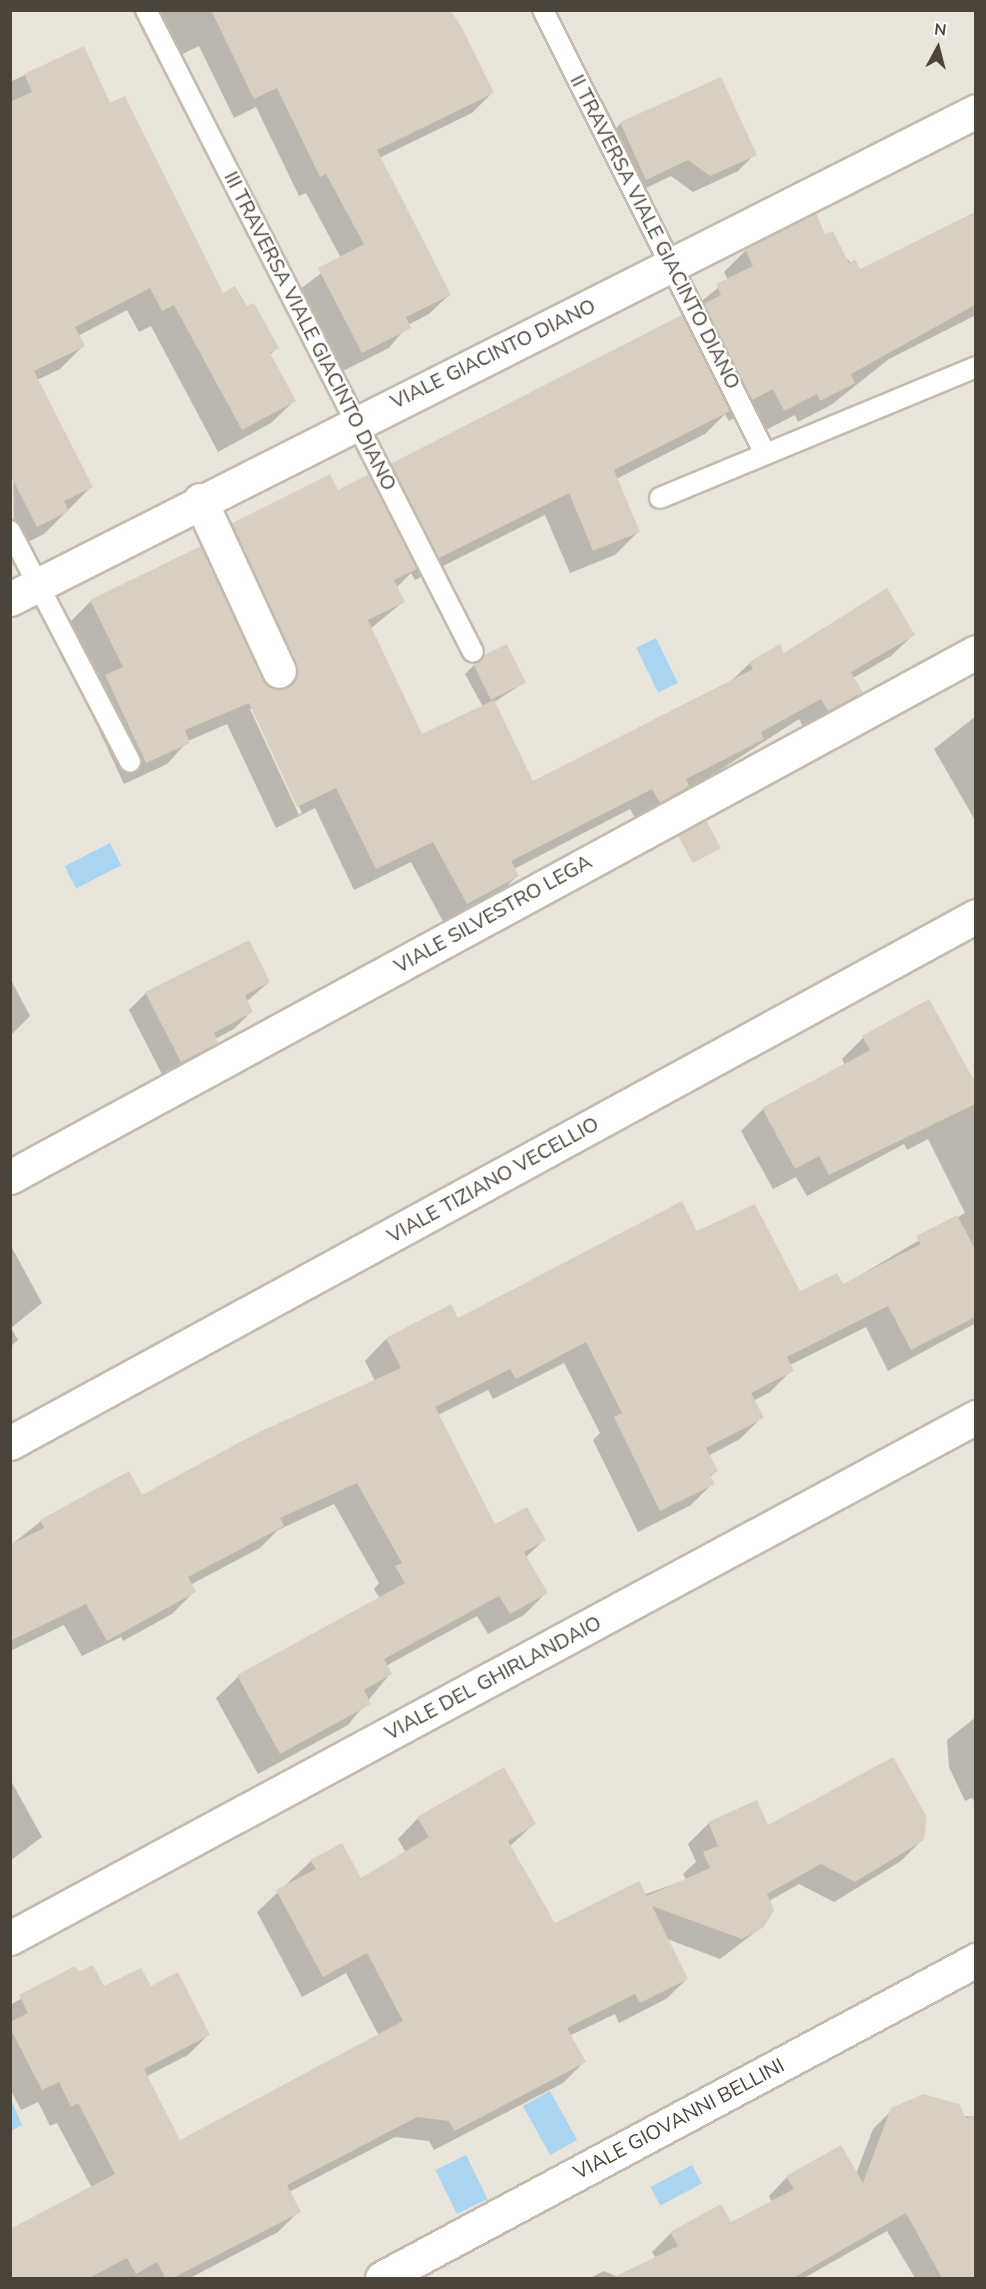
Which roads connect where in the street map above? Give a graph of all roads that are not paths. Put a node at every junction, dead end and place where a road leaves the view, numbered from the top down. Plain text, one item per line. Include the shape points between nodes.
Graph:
1 (146, 10) edge
2 (543, 10) edge
3 (975, 111) edge
4 (673, 265) junction
5 (975, 367) edge
6 (357, 421) junction
7 (765, 454) junction
8 (660, 498) dead end
9 (200, 500) junction
10 (10, 531) edge
11 (24, 592) edge
12 (473, 652) dead end
13 (975, 652) edge
14 (279, 671) dead end
15 (130, 762) dead end
16 (975, 916) edge
17 (10, 1177) edge
18 (975, 1417) edge
19 (10, 1443) edge
20 (10, 1938) edge
21 (975, 1960) edge
22 (382, 2278) edge

1 - 6 lane, III TRAVERSA VIALE GIACINTO DIANO
2 - 4 lane, II TRAVERSA VIALE GIACINTO DIANO
3 - 4 street, VIALE GIACINTO DIANO
4 - 6 street, VIALE GIACINTO DIANO
4 - 7 lane, II TRAVERSA VIALE GIACINTO DIANO
5 - 7 lane
6 - 9 street, VIALE GIACINTO DIANO
6 - 12 lane, III TRAVERSA VIALE GIACINTO DIANO
7 - 8 lane
9 - 11 street, VIALE GIACINTO DIANO
9 - 14 street
10 - 11 lane
11 - 15 lane
13 - 17 street, VIALE SILVESTRO LEGA
16 - 19 street, VIALE TIZIANO VECELLIO
18 - 20 street, VIALE DEL GHIRLANDAIO
21 - 22 street, VIALE GIOVANNI BELLINI

